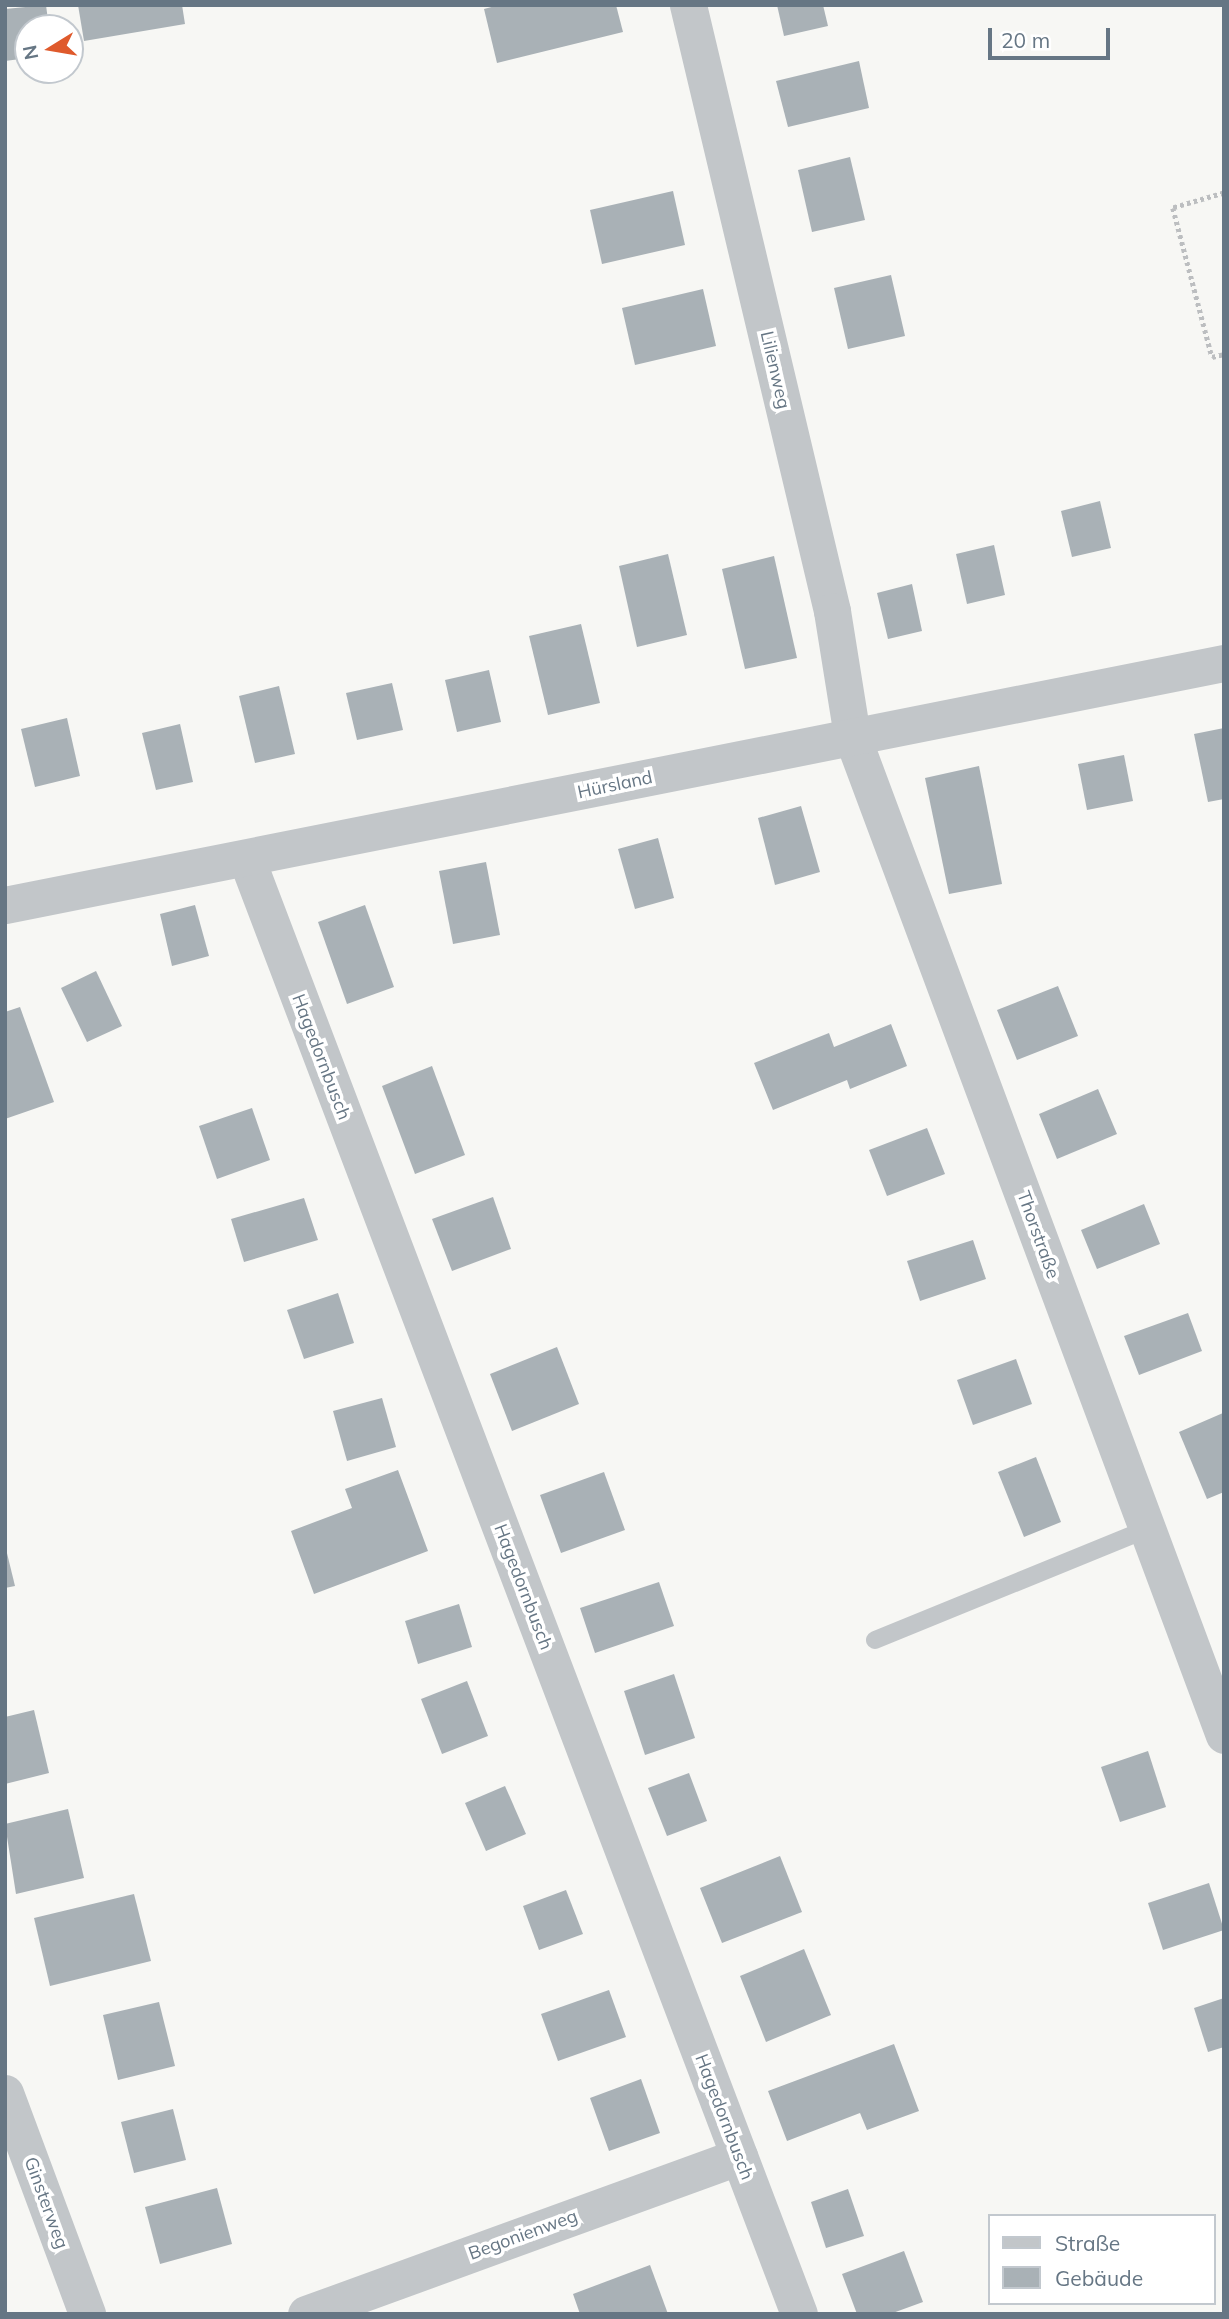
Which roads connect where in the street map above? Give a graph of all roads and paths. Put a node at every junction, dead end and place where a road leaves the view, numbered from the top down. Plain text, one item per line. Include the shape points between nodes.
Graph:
1 (688, 5) edge
2 (1224, 193) edge
3 (1224, 354) edge
4 (1224, 663) edge
5 (852, 736) junction
6 (247, 860) junction
7 (5, 905) edge
8 (1147, 1529) junction
9 (875, 1640) dead end
10 (1224, 1735) edge
11 (5, 2093) edge
12 (739, 2156) junction
13 (87, 2314) edge
14 (306, 2314) edge
15 (799, 2314) edge

1 - 5 street, Lilienweg via 832,611
2 - 3 path via 1173,208 1212,357
4 - 5 street, Hürsland
5 - 6 street, Hürsland
5 - 8 street, Thorstraße
6 - 7 street, Hürsland
6 - 12 street, Hagedornbusch
8 - 9 lane
8 - 10 street, Thorstraße
11 - 13 street, Ginsterweg
12 - 14 street, Begonienweg
12 - 15 street, Hagedornbusch

